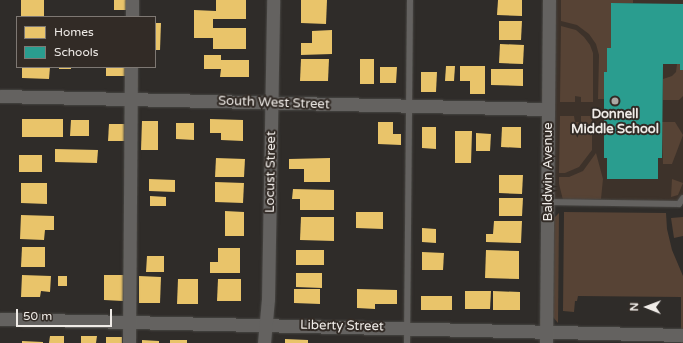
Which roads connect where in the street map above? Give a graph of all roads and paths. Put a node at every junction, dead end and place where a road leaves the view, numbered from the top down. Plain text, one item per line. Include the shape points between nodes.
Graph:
1 (132, 0) edge
2 (273, 0) edge
3 (410, 0) edge
4 (549, 0) edge
5 (132, 16) edge
6 (131, 68) edge
7 (0, 96) edge
8 (131, 100) junction
9 (272, 103) junction
10 (410, 106) junction
11 (548, 108) junction
12 (683, 198) edge
13 (547, 202) junction
14 (0, 319) edge
15 (130, 322) junction
16 (266, 325) junction
17 (408, 328) junction
18 (683, 335) edge
19 (546, 337) edge
20 (129, 343) edge
21 (264, 343) edge
22 (407, 343) edge

1 - 5 street
2 - 9 street, Locust Street
3 - 10 lane
4 - 11 street, Baldwin Avenue
6 - 8 street
7 - 8 street, South West Street
8 - 9 street, South West Street
8 - 15 street
9 - 10 street, South West Street
9 - 16 street, Locust Street via 269,291
10 - 11 street, South West Street
10 - 17 lane
11 - 13 street, Baldwin Avenue
12 - 13 lane via 679,204
13 - 19 street, Baldwin Avenue
14 - 15 street, Liberty Street
15 - 16 street, Liberty Street
15 - 20 street
16 - 17 street, Liberty Street
16 - 21 street, Locust Street
17 - 19 street, Liberty Street
17 - 22 lane
18 - 19 street, Liberty Street

